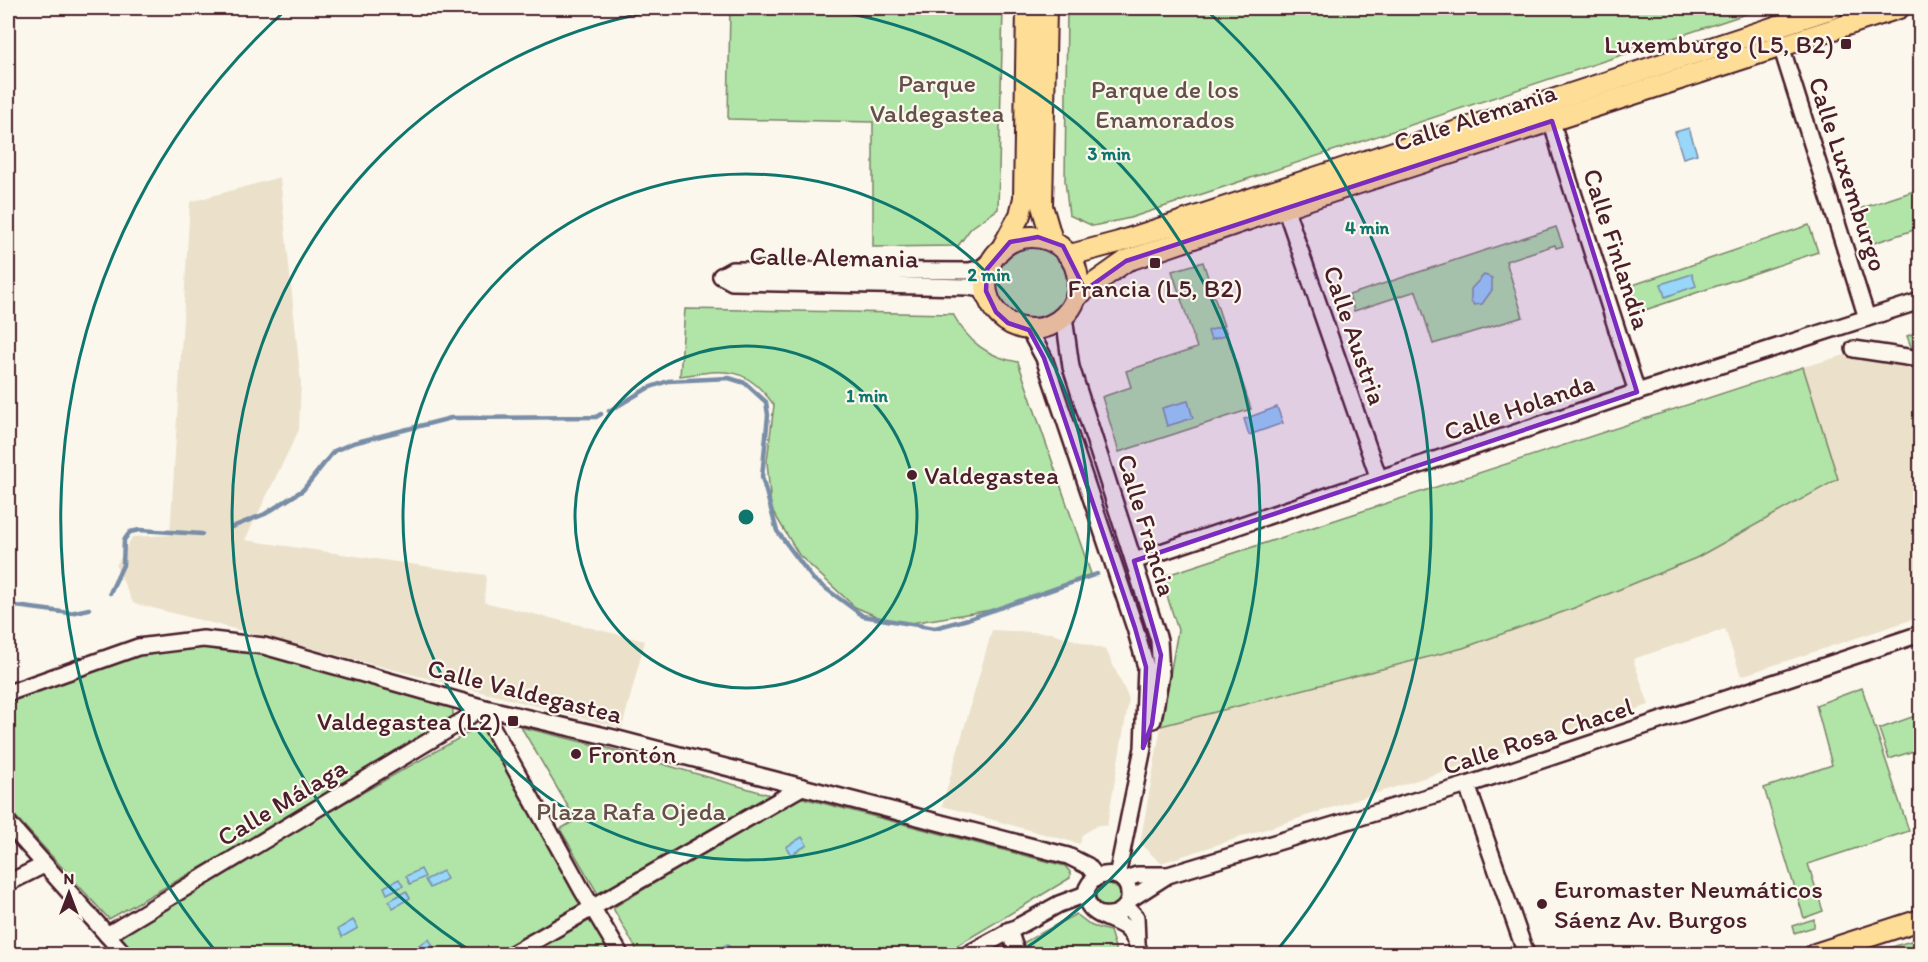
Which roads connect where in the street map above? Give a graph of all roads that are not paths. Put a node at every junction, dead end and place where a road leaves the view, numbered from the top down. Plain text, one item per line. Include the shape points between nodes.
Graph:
1 (1027, 8) edge
2 (1046, 8) edge
3 (1833, 8) edge
4 (1899, 8) edge
5 (1781, 46) junction
6 (1552, 121) junction
7 (1285, 207) junction
8 (1052, 240) junction
9 (997, 252) junction
10 (1070, 255) junction
11 (1077, 295) junction
12 (1920, 301) edge
13 (996, 312) junction
14 (1064, 317) junction
15 (1867, 318) junction
16 (1029, 330) junction
17 (1854, 349) dead end
18 (1920, 359) edge
19 (1637, 392) junction
20 (1379, 478) junction
21 (1134, 561) junction
22 (1920, 634) edge
23 (8, 693) edge
24 (481, 707) junction
25 (1143, 748) junction
26 (1467, 785) junction
27 (802, 787) junction
28 (8, 823) edge
29 (44, 865) junction
30 (1168, 874) junction
31 (1102, 882) junction
32 (8, 883) edge
33 (1127, 903) junction
34 (593, 907) junction
35 (1102, 915) junction
36 (1920, 920) edge
37 (1009, 930) junction
38 (107, 935) junction
39 (1138, 948) edge
40 (124, 954) edge
41 (512, 954) edge
42 (620, 954) edge
43 (968, 954) edge
44 (1017, 954) edge
45 (1526, 954) edge
46 (1815, 954) edge

1 - 9 main road via 1024,198 1020,215
2 - 8 main road via 1042,206
3 - 10 main road, Calle Alemania via 1119,243
4 - 5 main road, Calle Alemania
5 - 6 main road, Calle Alemania
5 - 15 street, Calle Luxemburgo
6 - 7 main road, Calle Alemania
6 - 19 street, Calle Finlandia
7 - 11 main road, Calle Alemania via 1126,261
7 - 20 street, Calle Austria
8 - 9 main road via 1025,236
8 - 10 main road
9 - 13 main road via 987,269 986,291
9 - 13 street, Calle Alemania via 981,268 970,271 732,270 721,276 732,282 969,286 980,289
10 - 11 main road via 1078,274
11 - 14 main road
12 - 15 street, Calle Holanda
13 - 16 main road via 1008,323
14 - 16 main road
14 - 21 street, Calle Francia via 1071,367
15 - 19 street, Calle Holanda
16 - 25 street, Calle Francia via 1044,358 1143,657 1147,686
17 - 18 street
19 - 20 street, Calle Holanda
20 - 21 street, Calle Holanda
21 - 25 street, Calle Francia via 1161,655 1152,724
22 - 26 street, Calle Rosa Chacel
23 - 24 street, Calle Valdegastea via 131,649 203,639 264,646
24 - 27 street, Calle Valdegastea
24 - 34 street
24 - 38 street, Calle Málaga
25 - 31 street, Calle Francia via 1125,837
26 - 30 street, Calle Rosa Chacel
26 - 45 street
27 - 31 street, Calle Valdegastea via 1068,856 1080,871
27 - 34 street
28 - 29 street
29 - 32 street
29 - 38 street
30 - 31 street, Calle Rosa Chacel
30 - 33 street, Calle Rosa Chacel
31 - 33 street via 1127,886
31 - 35 street via 1090,908
31 - 37 street, Calle Rosa Chacel
33 - 35 street, Calle Rosa Chacel via 1115,915
33 - 39 street via 1136,917
34 - 41 street
34 - 42 street
35 - 39 street via 1124,926
36 - 46 main road
37 - 43 street, Calle Rosa Chacel
37 - 44 street
38 - 40 street

